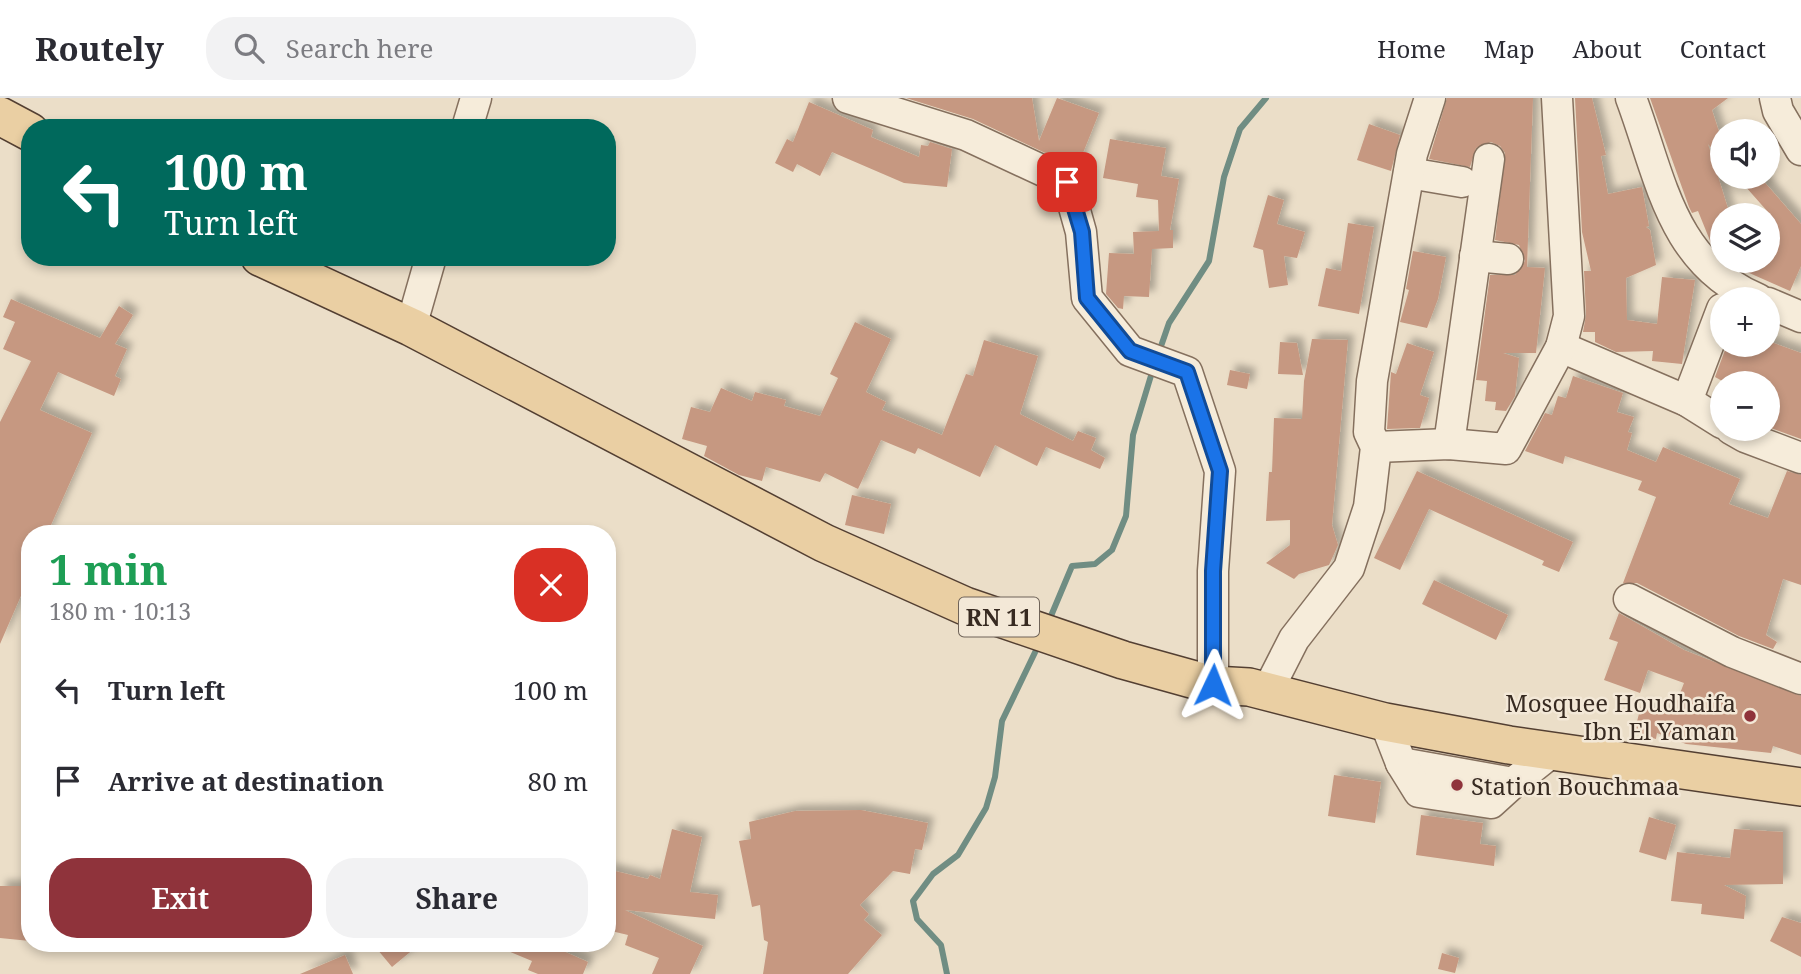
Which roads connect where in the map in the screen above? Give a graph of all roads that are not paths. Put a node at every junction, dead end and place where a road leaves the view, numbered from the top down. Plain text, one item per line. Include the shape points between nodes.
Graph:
1 (475, 98) edge
2 (848, 98) edge
3 (1430, 98) edge
4 (1557, 98) edge
5 (1631, 98) edge
6 (1775, 98) edge
7 (0, 116) edge
8 (469, 119) edge
9 (21, 127) edge
10 (1801, 150) edge
11 (1489, 159) dead end
12 (1409, 173) junction
13 (1462, 182) dead end
14 (1475, 256) junction
15 (1508, 259) dead end
16 (279, 266) edge
17 (428, 266) edge
18 (1718, 287) edge
19 (1780, 308) edge
20 (1801, 317) edge
21 (411, 327) junction
22 (1710, 340) edge
23 (1561, 347) junction
24 (1687, 401) junction
25 (1710, 415) edge
26 (1756, 441) edge
27 (1449, 444) junction
28 (1376, 447) junction
29 (1801, 458) edge
30 (1629, 599) dead end
31 (1801, 679) edge
32 (1213, 685) junction
33 (1267, 692) junction
34 (1385, 722) junction
35 (1553, 751) junction
36 (1801, 787) edge

1 - 8 street
2 - 32 street via 966,135 1067,182 1082,232 1087,298 1130,351 1187,372 1220,471 1213,571
3 - 12 street
4 - 23 street via 1569,316
5 - 18 street via 1670,209
6 - 10 street
7 - 9 main road
11 - 14 street
12 - 13 street
12 - 28 street via 1372,381 1369,432
14 - 15 street
14 - 27 street
16 - 21 main road, RN 11
17 - 21 street
19 - 20 street
21 - 32 main road, RN 11 via 824,543 965,606
22 - 24 street
23 - 24 street
23 - 27 street via 1506,449
24 - 25 street
26 - 29 street
27 - 28 street
28 - 33 street via 1369,507 1349,568 1294,639
30 - 31 street via 1732,652
32 - 33 main road, RN 11
33 - 34 main road, RN 11
34 - 35 main road, RN 11
34 - 35 street via 1401,763 1513,783
35 - 36 main road, RN 11

